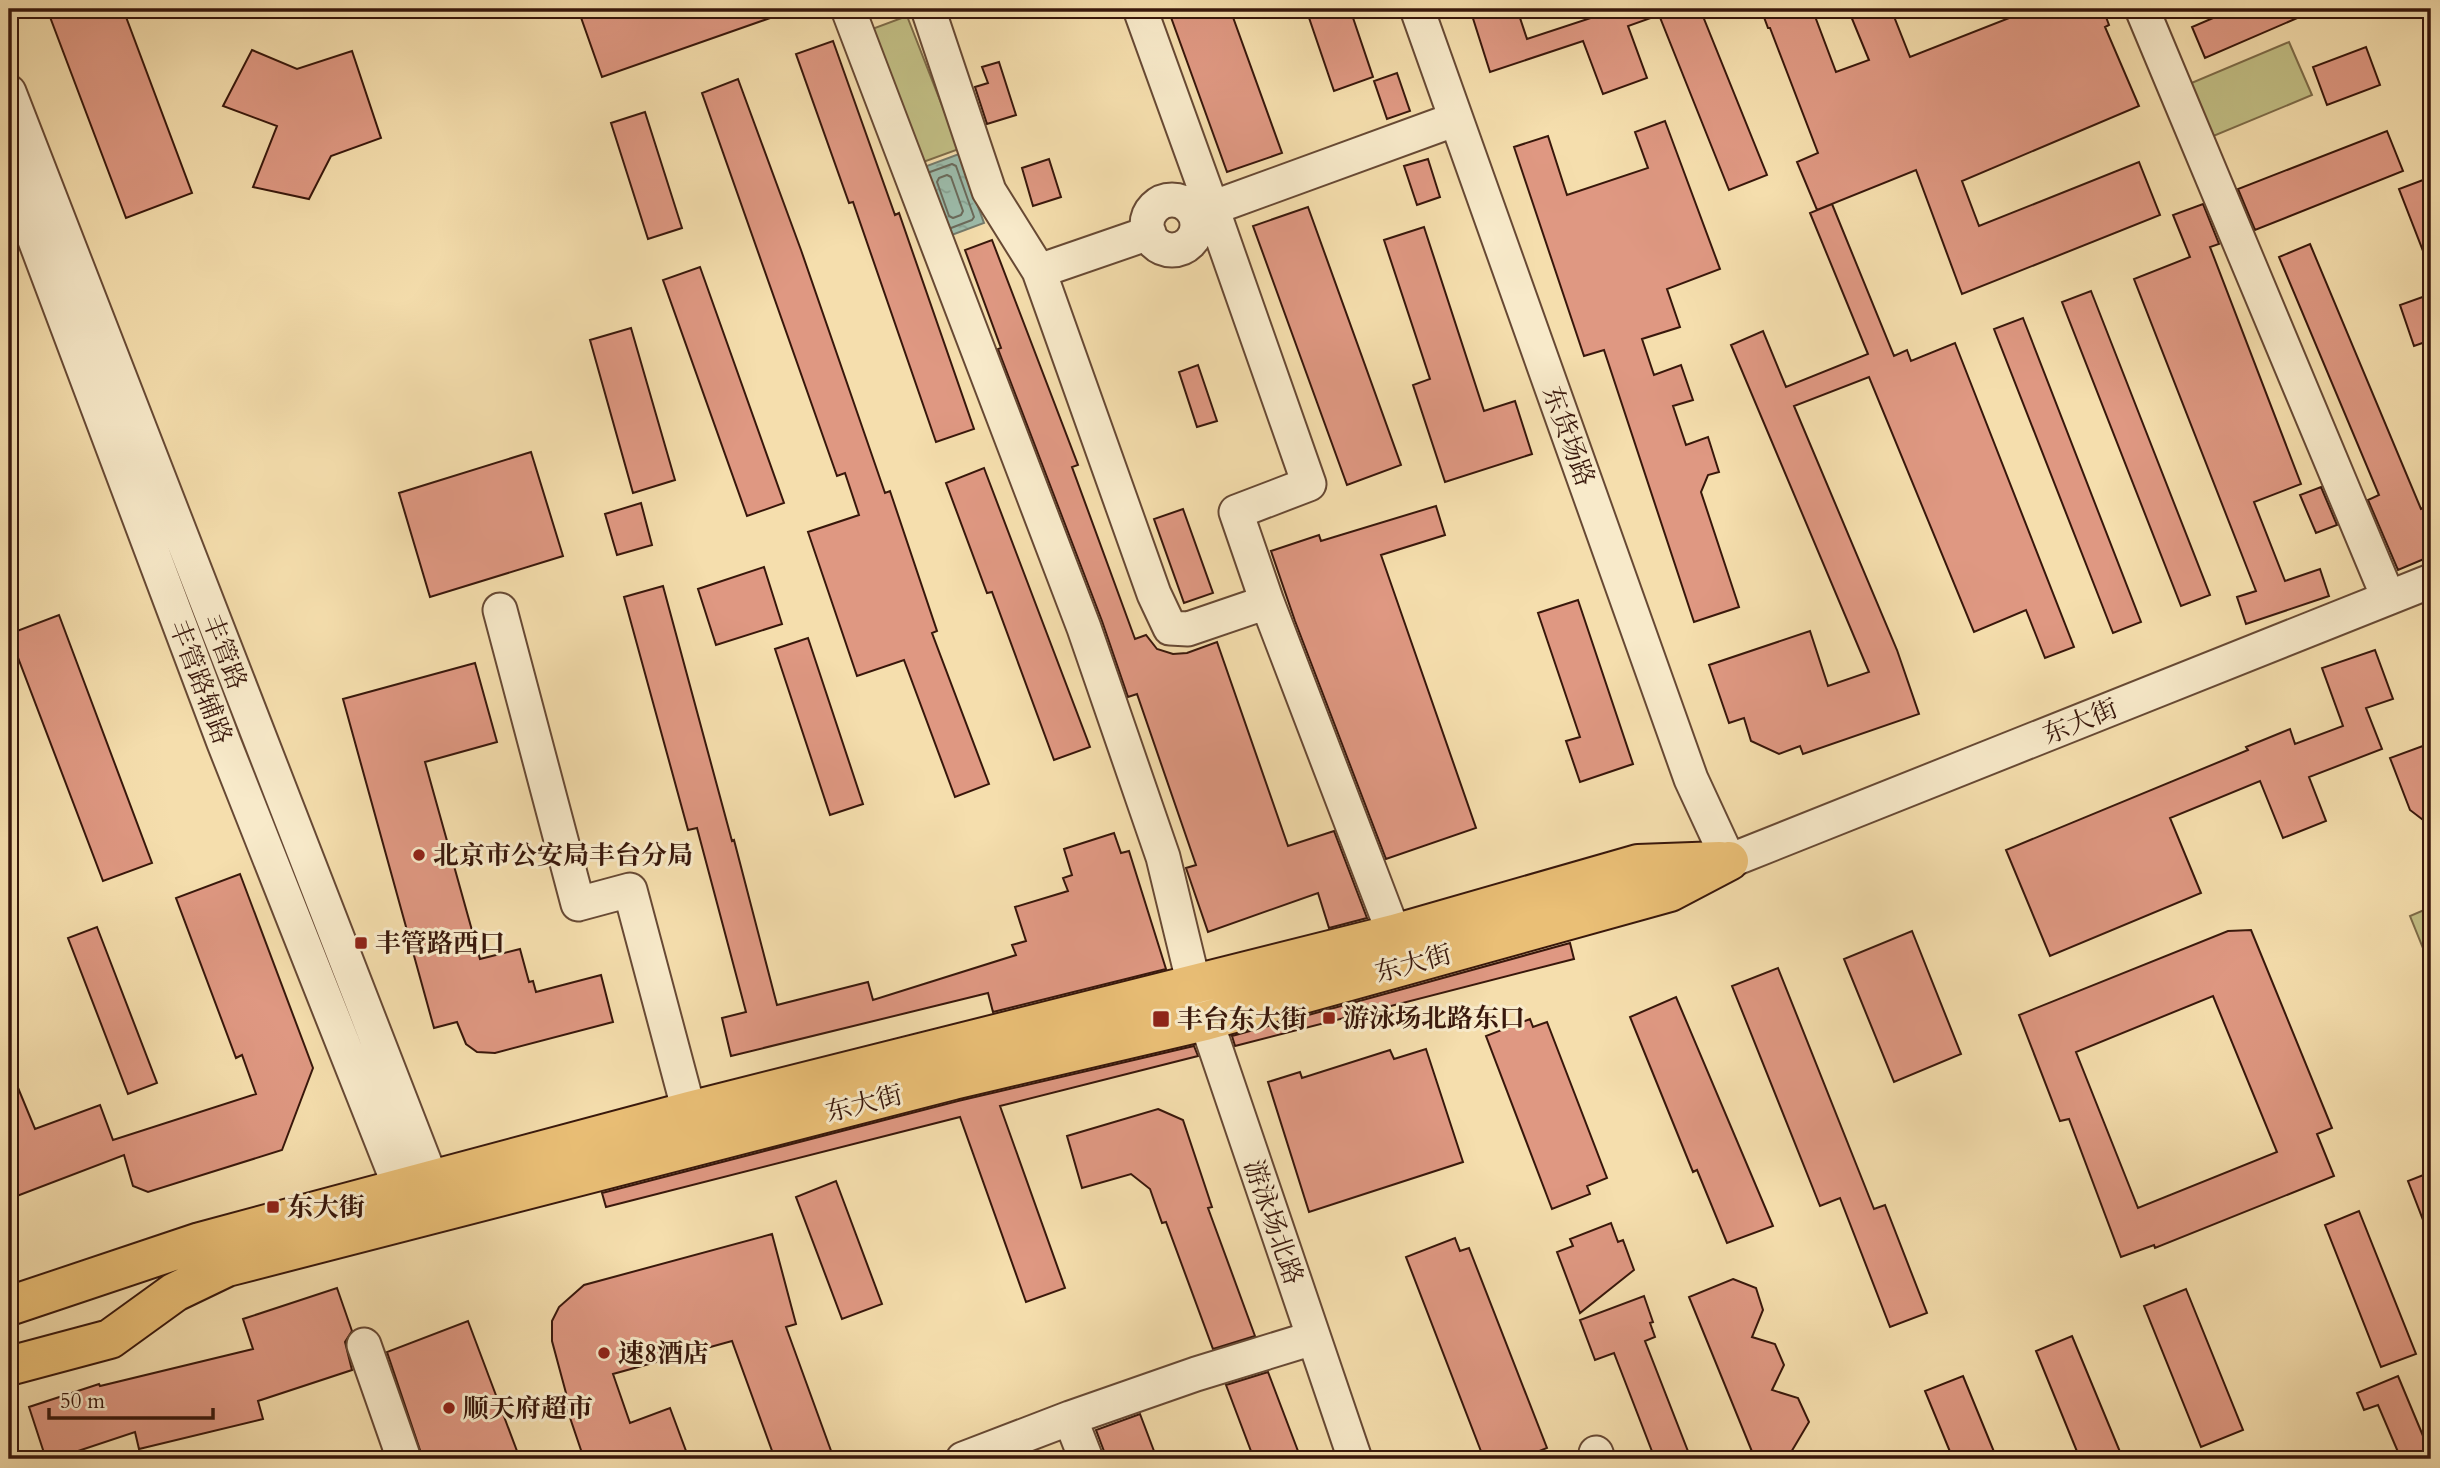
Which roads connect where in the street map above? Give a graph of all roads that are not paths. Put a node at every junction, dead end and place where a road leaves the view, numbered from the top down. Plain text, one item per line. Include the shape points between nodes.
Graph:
1 (848, 9) edge
2 (928, 9) edge
3 (1140, 9) edge
4 (1417, 9) edge
5 (2142, 9) edge
6 (9, 92) edge
7 (1456, 119) junction
8 (9, 171) edge
9 (1203, 212) junction
10 (1040, 271) junction
11 (2431, 581) edge
12 (2388, 597) junction
13 (1267, 603) junction
14 (500, 610) dead end
15 (230, 665) junction
16 (224, 743) junction
17 (1729, 861) junction
18 (1394, 934) junction
19 (1194, 985) junction
20 (1205, 1021) junction
21 (689, 1111) junction
22 (425, 1194) junction
23 (89, 1279) junction
24 (9, 1306) edge
25 (122, 1331) junction
26 (1313, 1338) junction
27 (363, 1345) dead end
28 (9, 1366) edge
29 (1070, 1418) junction
30 (404, 1459) edge
31 (963, 1459) edge
32 (1086, 1459) edge
33 (1355, 1459) edge

1 - 19 street, 游泳场北路 via 1084,628 1163,857
2 - 10 street via 989,191
3 - 9 street
4 - 7 street, 东货场路
5 - 12 street
6 - 15 street, 丰管路
7 - 9 street
7 - 17 street, 东货场路 via 1691,779
8 - 16 street, 丰管路辅路
9 - 10 street via 1195,235 1178,249 1163,248 1149,233
9 - 13 street via 1309,484 1236,512
10 - 13 street via 1170,628 1188,629
11 - 12 street, 东大街
12 - 17 street, 东大街
13 - 18 street
14 - 21 street via 578,904 630,890
15 - 16 street
15 - 22 street, 丰管路
16 - 22 street, 丰管路辅路
17 - 18 main road, 东大街 via 1638,863
17 - 20 main road, 东大街 via 1670,892
18 - 19 main road, 东大街
19 - 20 street, 游泳场北路
19 - 21 main road, 东大街
20 - 22 main road, 东大街
20 - 26 street, 游泳场北路
21 - 22 main road, 东大街
22 - 23 main road, 东大街 via 200,1242
22 - 25 main road, 东大街 via 227,1267 175,1292
23 - 24 main road, 东大街
23 - 25 main road via 109,1283 121,1296 127,1315
25 - 28 main road, 东大街 via 110,1339
26 - 29 street
26 - 33 street, 游泳场北路
27 - 30 street
29 - 31 street
29 - 32 street

